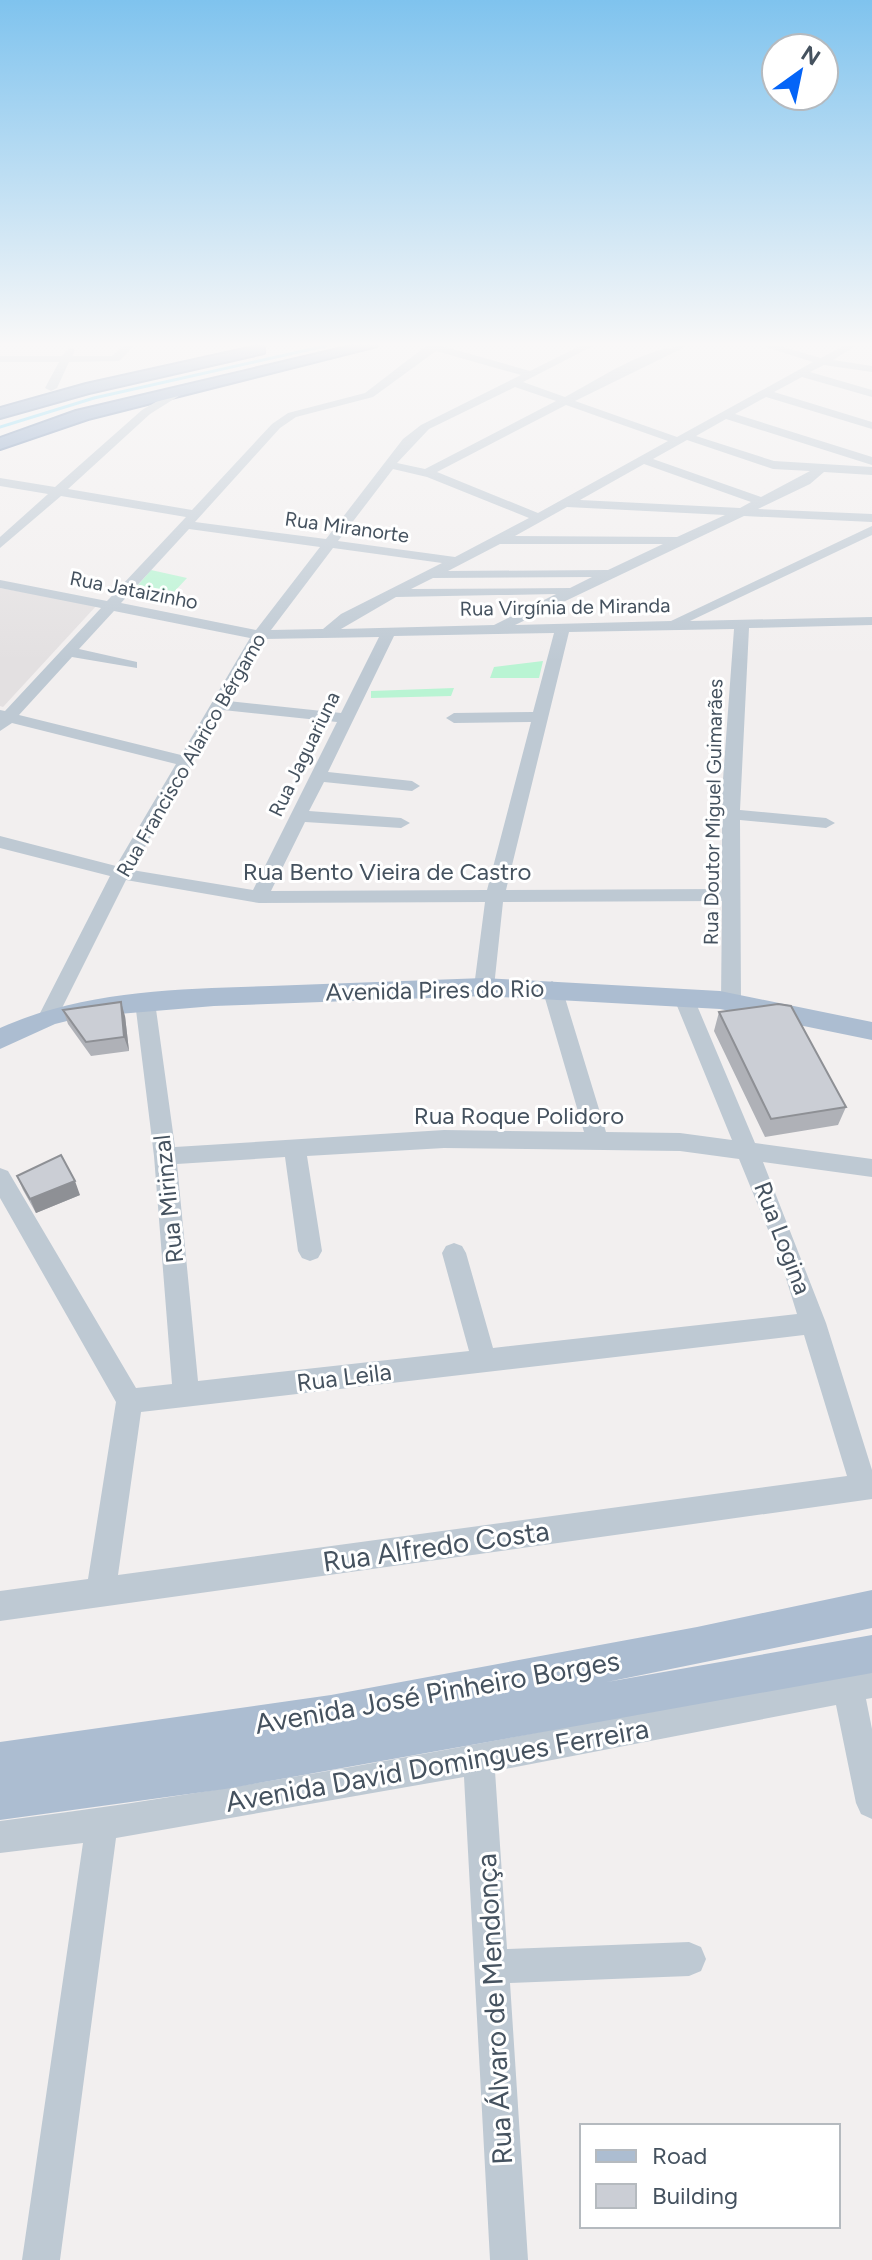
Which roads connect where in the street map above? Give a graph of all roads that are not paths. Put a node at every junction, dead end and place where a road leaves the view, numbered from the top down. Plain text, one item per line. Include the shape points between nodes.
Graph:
1 (101, 451) edge
2 (253, 451) edge
3 (400, 451) edge
4 (467, 451) edge
5 (658, 451) edge
6 (727, 451) edge
7 (842, 451) edge
8 (643, 460) junction
9 (872, 461) edge
10 (390, 465) junction
11 (819, 470) junction
12 (872, 471) edge
13 (426, 473) junction
14 (0, 482) edge
15 (58, 490) junction
16 (762, 502) junction
17 (564, 503) junction
18 (740, 513) junction
19 (538, 517) junction
20 (872, 518) edge
21 (188, 519) junction
22 (872, 530) edge
23 (684, 539) junction
24 (498, 540) junction
25 (0, 544) edge
26 (331, 545) junction
27 (456, 561) junction
28 (609, 573) junction
29 (432, 575) junction
30 (0, 584) edge
31 (575, 590) junction
32 (394, 594) junction
33 (109, 605) junction
34 (872, 611) edge
35 (851, 621) junction
36 (872, 621) edge
37 (742, 623) junction
38 (671, 624) junction
39 (563, 627) junction
40 (496, 628) junction
41 (389, 631) junction
42 (327, 633) junction
43 (259, 635) junction
44 (67, 651) junction
45 (132, 665) dead end
46 (217, 705) junction
47 (539, 717) junction
48 (346, 718) junction
49 (454, 718) dead end
50 (2, 719) edge
51 (186, 761) junction
52 (319, 776) junction
53 (412, 786) dead end
54 (731, 814) junction
55 (299, 816) junction
56 (401, 823) dead end
57 (826, 823) dead end
58 (0, 843) edge
59 (121, 874) junction
60 (495, 895) junction
61 (731, 895) junction
62 (259, 897) junction
63 (484, 987) junction
64 (552, 988) junction
65 (683, 996) junction
66 (731, 1001) junction
67 (145, 1002) junction
68 (48, 1017) junction
69 (872, 1031) edge
70 (0, 1039) edge
71 (598, 1141) junction
72 (294, 1146) junction
73 (749, 1149) junction
74 (165, 1156) junction
75 (872, 1168) edge
76 (0, 1177) edge
77 (310, 1251) dead end
78 (454, 1253) dead end
79 (814, 1323) junction
80 (484, 1361) junction
81 (186, 1396) junction
82 (129, 1401) junction
83 (868, 1487) edge
84 (101, 1591) junction
85 (0, 1606) edge
86 (872, 1609) edge
87 (872, 1654) edge
88 (860, 1685) edge
89 (479, 1759) junction
90 (0, 1762) edge
91 (0, 1800) edge
92 (872, 1803) edge
93 (102, 1824) junction
94 (0, 1837) edge
95 (689, 1959) dead end
96 (491, 1967) junction
97 (41, 2260) edge
98 (509, 2260) edge

1 - 15 street
2 - 21 street
3 - 10 street, Rua Francisco Alarico Bérgamo
4 - 13 street
5 - 8 street
6 - 11 street via 768,464
7 - 9 street
8 - 16 street
8 - 17 street
10 - 13 street
10 - 26 street, Rua Francisco Alarico Bérgamo
11 - 12 street
11 - 16 street
13 - 19 street
14 - 15 street, Rua Miranorte
15 - 21 street, Rua Miranorte
15 - 25 street
16 - 18 street
17 - 18 street
17 - 19 street
18 - 20 street
18 - 23 street
19 - 24 street
21 - 26 street, Rua Miranorte
21 - 33 street
22 - 38 street
23 - 24 street
23 - 28 street
24 - 27 street
26 - 27 street, Rua Miranorte
26 - 43 street, Rua Francisco Alarico Bérgamo
27 - 29 street
28 - 29 street
28 - 31 street
29 - 32 street
30 - 33 street, Rua Jataizinho
31 - 32 street
31 - 40 street
32 - 42 street via 346,617
33 - 43 street, Rua Jataizinho
33 - 44 street
34 - 35 street
35 - 36 street, Rua Virgínia de Miranda
35 - 37 street, Rua Virgínia de Miranda
37 - 38 street, Rua Virgínia de Miranda
37 - 54 street, Rua Doutor Miguel Guimarães
38 - 39 street, Rua Virgínia de Miranda
39 - 40 street, Rua Virgínia de Miranda
39 - 47 street
40 - 41 street, Rua Virgínia de Miranda
41 - 42 street, Rua Virgínia de Miranda
41 - 48 street, Rua Jaguariuna
42 - 43 street, Rua Virgínia de Miranda
43 - 46 street, Rua Francisco Alarico Bérgamo
44 - 45 street
44 - 50 street
46 - 48 street
46 - 51 street, Rua Francisco Alarico Bérgamo
47 - 49 street
47 - 60 street
48 - 52 street, Rua Jaguariuna
50 - 51 street
51 - 59 street, Rua Francisco Alarico Bérgamo
52 - 53 street
52 - 55 street, Rua Jaguariuna
54 - 57 street
54 - 61 street, Rua Doutor Miguel Guimarães
55 - 56 street
55 - 62 street, Rua Jaguariuna
58 - 59 street, Rua Bento Vieira de Castro
59 - 62 street, Rua Bento Vieira de Castro
59 - 68 street, Rua Francisco Alarico Bérgamo
60 - 61 street, Rua Bento Vieira de Castro
60 - 62 street, Rua Bento Vieira de Castro
60 - 63 street
61 - 66 street, Rua Doutor Miguel Guimarães
63 - 64 main road, Avenida Pires do Rio
63 - 67 main road, Avenida Pires do Rio
64 - 65 main road, Avenida Pires do Rio
64 - 71 street
65 - 66 main road, Avenida Pires do Rio
65 - 73 street, Rua Logina
66 - 69 main road, Avenida Pires do Rio
67 - 68 main road, Avenida Pires do Rio
67 - 74 street, Rua Mirinzal
68 - 70 main road, Avenida Pires do Rio
71 - 72 street, Rua Roque Polidoro via 444,1139
71 - 73 street, Rua Roque Polidoro
72 - 74 street, Rua Roque Polidoro
72 - 77 street
73 - 75 street, Rua Roque Polidoro
73 - 79 street, Rua Logina
74 - 81 street, Rua Mirinzal
76 - 82 street
78 - 80 street
79 - 80 street, Rua Leila
79 - 83 street, Rua Logina
80 - 81 street, Rua Leila
81 - 82 street, Rua Leila
82 - 84 street
83 - 84 street, Rua Alfredo Costa
84 - 85 street, Rua Alfredo Costa
86 - 90 main road, Avenida José Pinheiro Borges via 331,1714
87 - 91 main road, Avenida José Pinheiro Borges via 240,1767
88 - 89 street, Avenida David Domingues Ferreira
88 - 92 street
89 - 93 street, Avenida David Domingues Ferreira
89 - 96 street, Rua Álvaro de Mendonça
93 - 94 street, Avenida David Domingues Ferreira
93 - 97 street
95 - 96 street
96 - 98 street, Rua Álvaro de Mendonça

